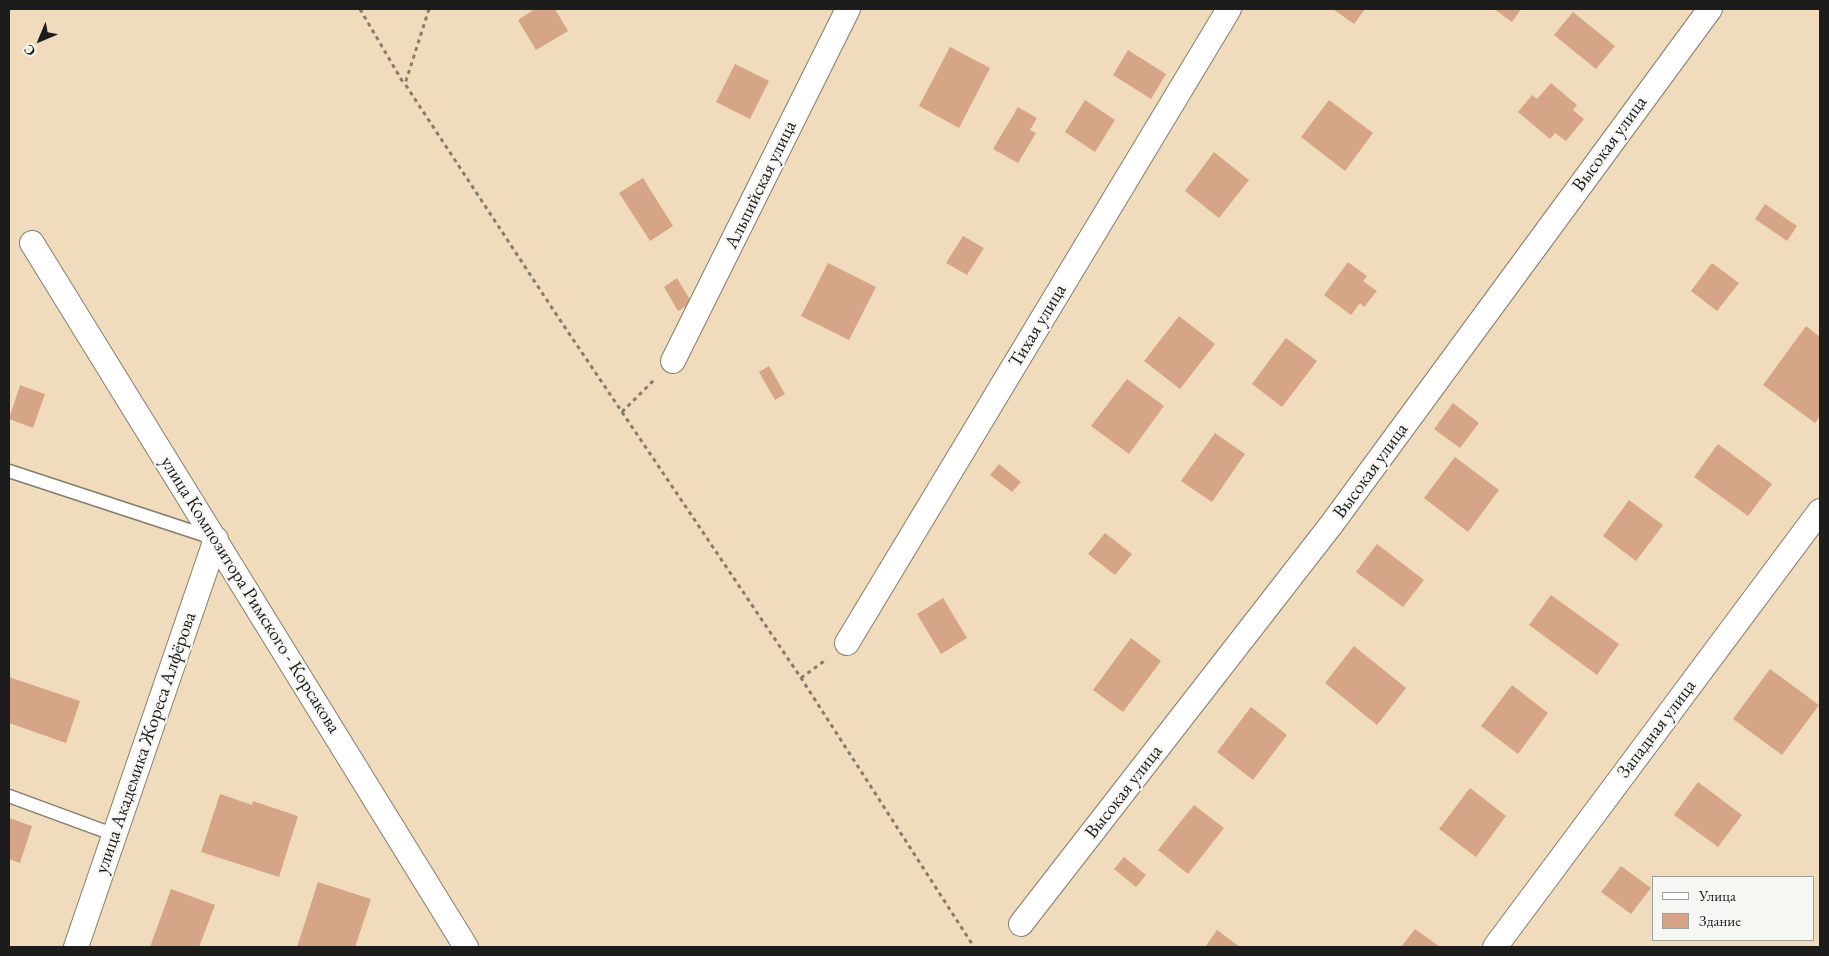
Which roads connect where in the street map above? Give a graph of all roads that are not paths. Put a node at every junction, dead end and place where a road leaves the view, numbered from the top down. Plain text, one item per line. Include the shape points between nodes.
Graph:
1 (848, 9) edge
2 (1230, 9) edge
3 (1710, 9) edge
4 (32, 243) dead end
5 (673, 361) road end
6 (9, 471) edge
7 (1820, 510) edge
8 (216, 539) junction
9 (847, 643) dead end
10 (9, 796) edge
11 (115, 835) junction
12 (1021, 924) dead end
13 (76, 947) edge
14 (466, 947) edge
15 (1495, 947) edge

1 - 5 street, Альпийская улица
2 - 9 street, Тихая улица
3 - 12 street, Высокая улица via 1332,526
4 - 8 street, улица Композитора Римского - Корсакова
6 - 8 lane
7 - 15 street, Западная улица
8 - 11 street, улица Академика Жореса Алфёрова
8 - 14 street, улица Композитора Римского - Корсакова
10 - 11 lane
11 - 13 street, улица Академика Жореса Алфёрова

